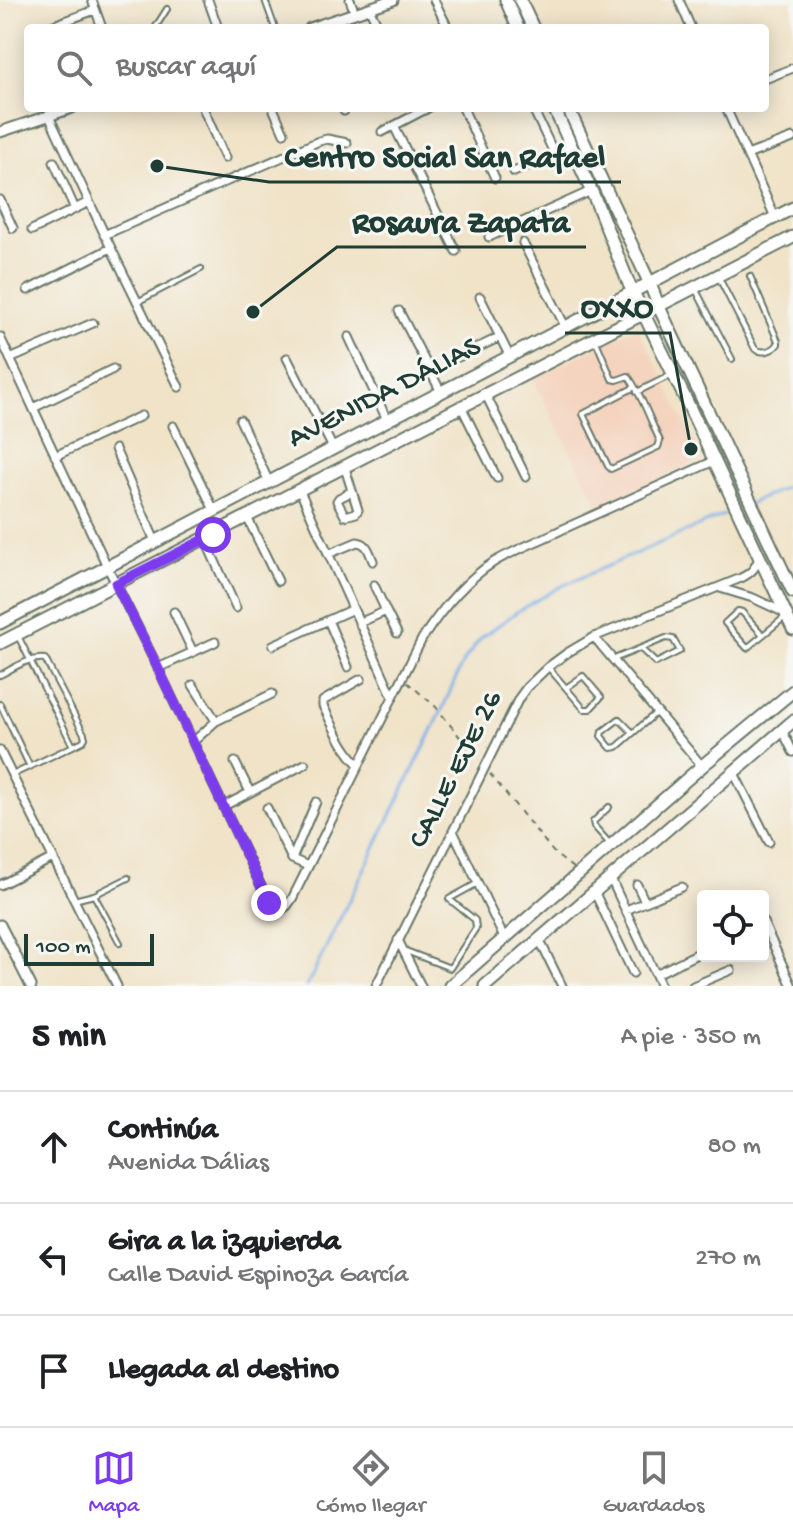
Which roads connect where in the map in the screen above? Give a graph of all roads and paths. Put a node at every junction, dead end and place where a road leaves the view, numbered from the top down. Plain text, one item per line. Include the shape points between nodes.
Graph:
1 (92, 0) edge
2 (208, 0) edge
3 (265, 0) edge
4 (350, 0) edge
5 (393, 0) edge
6 (434, 0) edge
7 (506, 0) edge
8 (520, 0) edge
9 (679, 0) edge
10 (369, 8) junction
11 (167, 9) dead end
12 (95, 10) junction
13 (355, 13) junction
14 (57, 24) edge
15 (100, 24) edge
16 (158, 24) edge
17 (217, 24) edge
18 (274, 24) edge
19 (322, 24) edge
20 (377, 24) edge
21 (446, 24) edge
22 (516, 24) edge
23 (531, 24) edge
24 (689, 24) edge
25 (793, 68) edge
26 (769, 77) edge
27 (60, 112) edge
28 (205, 112) edge
29 (275, 112) edge
30 (420, 112) edge
31 (465, 112) edge
32 (556, 112) edge
33 (573, 112) edge
34 (728, 112) edge
35 (535, 113) dead end
36 (49, 116) junction
37 (394, 126) junction
38 (0, 132) edge
39 (382, 132) dead end
40 (284, 133) dead end
41 (793, 138) edge
42 (347, 143) dead end
43 (571, 145) junction
44 (554, 153) junction
45 (747, 155) junction
46 (225, 158) dead end
47 (54, 162) dead end
48 (514, 172) dead end
49 (495, 178) dead end
50 (591, 191) junction
51 (0, 200) edge
52 (89, 202) junction
53 (793, 208) edge
54 (75, 209) junction
55 (775, 217) junction
56 (13, 228) dead end
57 (32, 230) dead end
58 (104, 235) junction
59 (489, 237) dead end
60 (793, 237) edge
61 (523, 243) dead end
62 (111, 248) junction
63 (456, 251) dead end
64 (201, 269) dead end
65 (718, 276) junction
66 (750, 276) dead end
67 (650, 284) junction
68 (695, 288) junction
69 (28, 290) dead end
70 (634, 293) junction
71 (480, 297) dead end
72 (137, 302) junction
73 (659, 307) junction
74 (399, 311) dead end
75 (644, 313) junction
76 (93, 323) dead end
77 (566, 328) junction
78 (0, 337) edge
79 (349, 337) dead end
80 (500, 337) junction
81 (595, 338) junction
82 (530, 346) junction
83 (458, 357) dead end
84 (510, 357) junction
85 (287, 358) dead end
86 (10, 359) junction
87 (732, 359) dead end
88 (540, 367) junction
89 (113, 369) dead end
90 (673, 374) junction
91 (179, 387) dead end
92 (636, 389) junction
93 (441, 392) junction
94 (486, 395) junction
95 (701, 395) junction
96 (687, 402) junction
97 (33, 408) junction
98 (462, 408) junction
99 (141, 416) dead end
100 (240, 420) dead end
101 (387, 420) junction
102 (173, 426) dead end
103 (375, 426) junction
104 (385, 447) junction
105 (333, 448) junction
106 (115, 449) dead end
107 (55, 456) junction
108 (714, 461) junction
109 (345, 468) junction
110 (526, 477) dead end
111 (497, 478) dead end
112 (269, 482) junction
113 (300, 491) junction
114 (351, 492) dead end
115 (208, 513) junction
116 (247, 517) junction
117 (209, 537) junction
118 (155, 541) junction
119 (328, 554) junction
120 (759, 558) junction
121 (373, 561) dead end
122 (107, 566) junction
123 (278, 581) dead end
124 (116, 584) junction
125 (374, 585) dead end
126 (720, 588) junction
127 (793, 592) edge
128 (236, 608) dead end
129 (353, 609) junction
130 (386, 611) junction
131 (174, 612) dead end
132 (786, 614) junction
133 (328, 620) junction
134 (0, 623) edge
135 (359, 623) junction
136 (793, 629) edge
137 (397, 633) dead end
138 (17, 634) junction
139 (763, 635) junction
140 (594, 637) junction
141 (215, 642) dead end
142 (0, 643) edge
143 (273, 645) dead end
144 (641, 649) junction
145 (193, 652) junction
146 (30, 660) junction
147 (613, 660) junction
148 (348, 667) dead end
149 (548, 667) junction
150 (158, 668) junction
151 (0, 675) edge
152 (402, 678) junction
153 (361, 679) dead end
154 (193, 685) dead end
155 (566, 688) junction
156 (793, 691) edge
157 (272, 694) dead end
158 (393, 697) junction
159 (0, 704) edge
160 (657, 712) junction
161 (216, 721) junction
162 (793, 721) edge
163 (782, 730) junction
164 (633, 733) junction
165 (193, 742) junction
166 (73, 746) junction
167 (0, 751) edge
168 (793, 752) edge
169 (235, 762) dead end
170 (305, 764) dead end
171 (358, 764) junction
172 (702, 766) junction
173 (30, 767) junction
174 (485, 767) junction
175 (733, 771) junction
176 (12, 775) junction
177 (250, 792) junction
178 (316, 802) dead end
179 (224, 806) junction
180 (609, 807) dead end
181 (267, 808) dead end
182 (453, 831) junction
183 (769, 842) dead end
184 (611, 846) junction
185 (53, 858) junction
186 (292, 859) junction
187 (308, 866) junction
188 (580, 874) junction
189 (610, 877) junction
190 (128, 878) dead end
191 (478, 883) junction
192 (0, 885) edge
193 (637, 885) dead end
194 (682, 887) dead end
195 (594, 891) junction
196 (94, 895) junction
197 (74, 900) junction
198 (645, 902) junction
199 (626, 910) junction
200 (0, 925) edge
201 (769, 935) edge
202 (539, 939) junction
203 (398, 940) junction
204 (505, 940) junction
205 (120, 943) dead end
206 (403, 950) junction
207 (697, 954) edge
208 (731, 970) dead end
209 (633, 973) dead end
210 (656, 974) junction
211 (31, 986) edge
212 (117, 986) edge
213 (376, 986) edge
214 (421, 986) edge
215 (450, 986) edge
216 (486, 986) edge
217 (562, 986) edge
218 (661, 986) edge
219 (693, 986) edge
220 (792, 986) edge

1 - 12 street
2 - 17 street
3 - 18 lane
4 - 13 street
5 - 10 street
6 - 21 street
7 - 22 main road
8 - 23 main road
9 - 24 street
10 - 13 street
10 - 20 street
11 - 16 lane
12 - 14 street
12 - 15 street
13 - 19 street
25 - 26 street
27 - 36 street
28 - 46 street
29 - 40 street
30 - 37 street
31 - 49 street
32 - 43 main road
33 - 67 main road
34 - 45 street
35 - 44 street
36 - 38 street
36 - 52 street
37 - 39 street
37 - 63 street
41 - 45 street
42 - 58 street via 319,141
43 - 44 street
43 - 50 main road
44 - 48 street
45 - 55 street
47 - 54 street
50 - 59 street
50 - 70 main road
51 - 56 street
52 - 54 street
52 - 58 street
53 - 55 main road, AVENIDA DÁLIAS
54 - 57 street
55 - 67 main road, AVENIDA DÁLIAS
58 - 62 street
60 - 65 main road, AVENIDA DÁLIAS
61 - 77 street
62 - 69 street
62 - 72 street
64 - 72 lane
65 - 66 lane via 755,349 764,352 778,341
65 - 68 main road, AVENIDA DÁLIAS
67 - 70 main road, AVENIDA DÁLIAS
67 - 73 main road
68 - 73 main road, AVENIDA DÁLIAS
68 - 87 lane
70 - 75 main road
70 - 77 main road, AVENIDA DÁLIAS
71 - 80 street
72 - 91 street
73 - 75 main road, AVENIDA DÁLIAS
73 - 95 main road
74 - 93 street
75 - 81 main road, AVENIDA DÁLIAS
75 - 90 main road
76 - 86 street
77 - 82 main road, AVENIDA DÁLIAS
78 - 86 street
79 - 101 street
80 - 83 street
80 - 84 street
81 - 88 main road, AVENIDA DÁLIAS
81 - 92 lane via 612,379 628,376
82 - 84 main road, AVENIDA DÁLIAS
82 - 88 main road
84 - 93 main road, AVENIDA DÁLIAS
85 - 105 street
86 - 97 street
88 - 94 main road, AVENIDA DÁLIAS
89 - 97 street
90 - 92 lane
90 - 96 main road
92 - 92 lane via 583,414 611,469 660,445
93 - 101 main road, AVENIDA DÁLIAS
94 - 98 main road, AVENIDA DÁLIAS
94 - 110 street
95 - 96 main road
95 - 127 main road
96 - 108 main road
97 - 107 street
98 - 104 main road, AVENIDA DÁLIAS
98 - 111 street
99 - 107 street
100 - 112 street
101 - 103 main road, AVENIDA DÁLIAS
102 - 115 street
103 - 104 main road
103 - 105 main road, AVENIDA DÁLIAS
104 - 109 main road, AVENIDA DÁLIAS
105 - 112 main road, AVENIDA DÁLIAS
106 - 118 street
107 - 122 street
108 - 120 main road
108 - 152 street via 495,562 438,616
109 - 113 main road, AVENIDA DÁLIAS
109 - 114 street
112 - 115 main road, AVENIDA DÁLIAS
113 - 116 main road, AVENIDA DÁLIAS
113 - 119 street
115 - 117 main road
115 - 118 main road, AVENIDA DÁLIAS
116 - 117 main road, AVENIDA DÁLIAS
116 - 123 street
117 - 124 main road, AVENIDA DÁLIAS
117 - 128 street
118 - 122 main road, AVENIDA DÁLIAS
119 - 121 street via 357,542 366,545
119 - 129 street
120 - 126 street, CALLE EJE 26 via 750,573
120 - 132 main road
122 - 124 street
122 - 134 main road, AVENIDA DÁLIAS
124 - 138 main road, AVENIDA DÁLIAS
124 - 150 street
125 - 130 street
126 - 132 street
126 - 140 street, CALLE EJE 26
129 - 133 street
129 - 135 street
130 - 135 street
130 - 137 street
131 - 145 street
132 - 136 main road
132 - 139 lane
133 - 143 street
133 - 148 street
135 - 158 street
138 - 142 main road, AVENIDA DÁLIAS
138 - 146 lane
139 - 139 lane via 742,612 725,623 745,648
140 - 147 street
140 - 149 street, CALLE EJE 26
141 - 145 street
144 - 144 lane via 670,638 680,651 656,663
144 - 147 lane
145 - 150 street
146 - 151 lane
146 - 166 lane
146 - 166 lane via 47,661 84,734
147 - 160 street
149 - 155 lane
149 - 174 street, CALLE EJE 26 via 519,698
150 - 165 street
152 - 158 street
152 - 174 path via 436,707
153 - 171 street via 323,701 342,744
154 - 161 street
155 - 155 lane via 583,676 601,697 587,710
156 - 172 main road
157 - 161 street
158 - 171 street
159 - 173 lane
160 - 164 lane
160 - 172 street
161 - 165 street
162 - 163 main road
163 - 168 street
163 - 175 main road
164 - 164 lane via 614,749 601,736 619,719
165 - 179 street
166 - 173 lane
167 - 176 street
169 - 177 street
170 - 177 street
171 - 187 street
172 - 184 main road
173 - 176 lane
174 - 182 street, CALLE EJE 26
174 - 188 path via 555,854
175 - 183 street
175 - 189 main road
176 - 185 street
177 - 179 street
178 - 186 street
179 - 187 street via 269,903 280,911
180 - 184 lane via 593,822
181 - 186 street
182 - 191 street
182 - 203 street, CALLE EJE 26
184 - 188 main road
185 - 192 street
185 - 197 street
186 - 187 street
188 - 204 main road
189 - 195 main road
189 - 199 street
190 - 196 lane
191 - 204 street
191 - 206 lane via 449,899 477,924 450,968
193 - 198 street
194 - 198 street
195 - 202 main road
195 - 209 street
196 - 197 lane
196 - 205 lane
197 - 212 street
198 - 199 street
199 - 210 street
200 - 211 street
201 - 220 street
202 - 216 main road
202 - 217 street
203 - 206 street
203 - 213 street, CALLE EJE 26
204 - 215 main road
206 - 214 street
207 - 210 street
208 - 219 street
210 - 218 street

